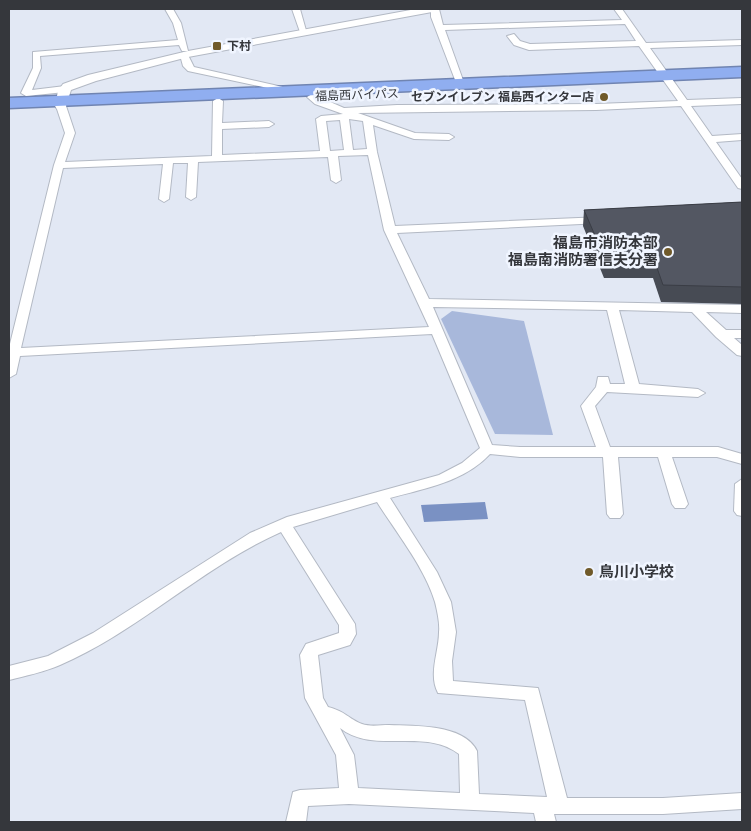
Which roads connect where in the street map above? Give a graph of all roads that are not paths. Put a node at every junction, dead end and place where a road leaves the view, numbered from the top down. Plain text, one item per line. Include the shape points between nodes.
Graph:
1 (169, 9) edge
2 (296, 9) edge
3 (434, 9) edge
4 (618, 9) edge
5 (627, 22) junction
6 (439, 28) junction
7 (304, 32) junction
8 (511, 36) dead end
9 (182, 42) junction
10 (742, 42) edge
11 (642, 44) junction
12 (186, 55) junction
13 (742, 72) edge
14 (666, 78) junction
15 (742, 79) edge
16 (460, 83) junction
17 (292, 90) junction
18 (312, 97) junction
19 (62, 98) junction
20 (218, 101) junction
21 (742, 101) edge
22 (9, 103) edge
23 (684, 103) junction
24 (9, 110) edge
25 (343, 114) junction
26 (363, 118) junction
27 (269, 124) dead end
28 (218, 126) junction
29 (449, 137) dead end
30 (742, 137) edge
31 (709, 139) junction
32 (372, 152) junction
33 (349, 153) junction
34 (329, 154) junction
35 (217, 159) junction
36 (193, 160) junction
37 (168, 161) junction
38 (742, 162) edge
39 (726, 163) junction
40 (59, 165) junction
41 (336, 180) dead end
42 (742, 186) edge
43 (191, 197) dead end
44 (164, 199) dead end
45 (615, 220) edge
46 (390, 230) junction
47 (425, 303) junction
48 (612, 306) junction
49 (696, 308) junction
50 (742, 309) edge
51 (435, 330) junction
52 (720, 334) junction
53 (742, 334) edge
54 (742, 352) edge
55 (12, 353) edge
56 (9, 374) edge
57 (603, 384) joint
58 (633, 388) junction
59 (698, 393) dead end
60 (487, 449) junction
61 (663, 451) junction
62 (608, 452) junction
63 (742, 459) edge
64 (742, 484) edge
65 (381, 496) junction
66 (680, 504) dead end
67 (742, 512) edge
68 (615, 514) dead end
69 (284, 525) junction
70 (9, 673) edge
71 (323, 713) junction
72 (349, 796) junction
73 (742, 800) edge
74 (470, 802) junction
75 (549, 811) edge
76 (296, 822) edge

1 - 9 street via 177,22
2 - 7 street
3 - 6 street
3 - 7 street
4 - 5 street
5 - 6 street
5 - 11 street
6 - 16 street via 452,54
7 - 12 street
8 - 11 street via 517,44 529,47
9 - 12 street
9 - 19 street via 36,54 37,68 26,93
10 - 11 street
11 - 14 street
12 - 17 street via 190,69
12 - 19 street via 92,78
13 - 14 highway, 福島西バイパス
14 - 15 highway, 福島西バイパス
14 - 16 highway, 福島西バイパス
14 - 18 highway, 福島西バイパス
14 - 23 street
16 - 17 highway, 福島西バイパス
17 - 19 highway, 福島西バイパス
18 - 20 highway, 福島西バイパス
18 - 25 street
19 - 20 highway, 福島西バイパス
19 - 22 highway
19 - 24 highway
19 - 40 street via 70,133
20 - 28 street
21 - 23 street
23 - 25 street via 396,108
23 - 31 street
25 - 26 street
25 - 33 street
25 - 34 street via 321,119
26 - 29 street via 414,136
26 - 32 street
27 - 28 street
28 - 35 street
30 - 31 street
31 - 39 street
32 - 33 street
32 - 46 street
33 - 34 street
34 - 35 street
34 - 41 street
35 - 36 street
36 - 37 street
36 - 43 street
37 - 40 street
37 - 44 street
38 - 39 street
39 - 42 street
40 - 55 street
45 - 46 street
46 - 47 street
47 - 48 street
47 - 51 street
48 - 49 street
48 - 58 street
49 - 50 street
49 - 52 street
51 - 55 street
51 - 60 street
52 - 53 street
52 - 54 street
55 - 56 street
57 - 58 street
57 - 62 street via 588,406 591,423
58 - 59 street
60 - 62 street
60 - 65 street via 456,473
61 - 62 street
61 - 63 street via 718,452
61 - 66 street
62 - 68 street
64 - 67 street
65 - 69 street
65 - 75 street via 431,576 443,602 448,632 443,661 444,688 532,693
69 - 70 street via 255,537 211,563 99,638 53,661
69 - 71 street via 347,624 348,634 344,640 312,649 309,655 314,698
71 - 72 street via 345,755
71 - 74 street via 337,716 350,728 364,732 412,733 460,743 468,751
72 - 74 street
72 - 76 street via 300,798
73 - 75 street
74 - 75 street

